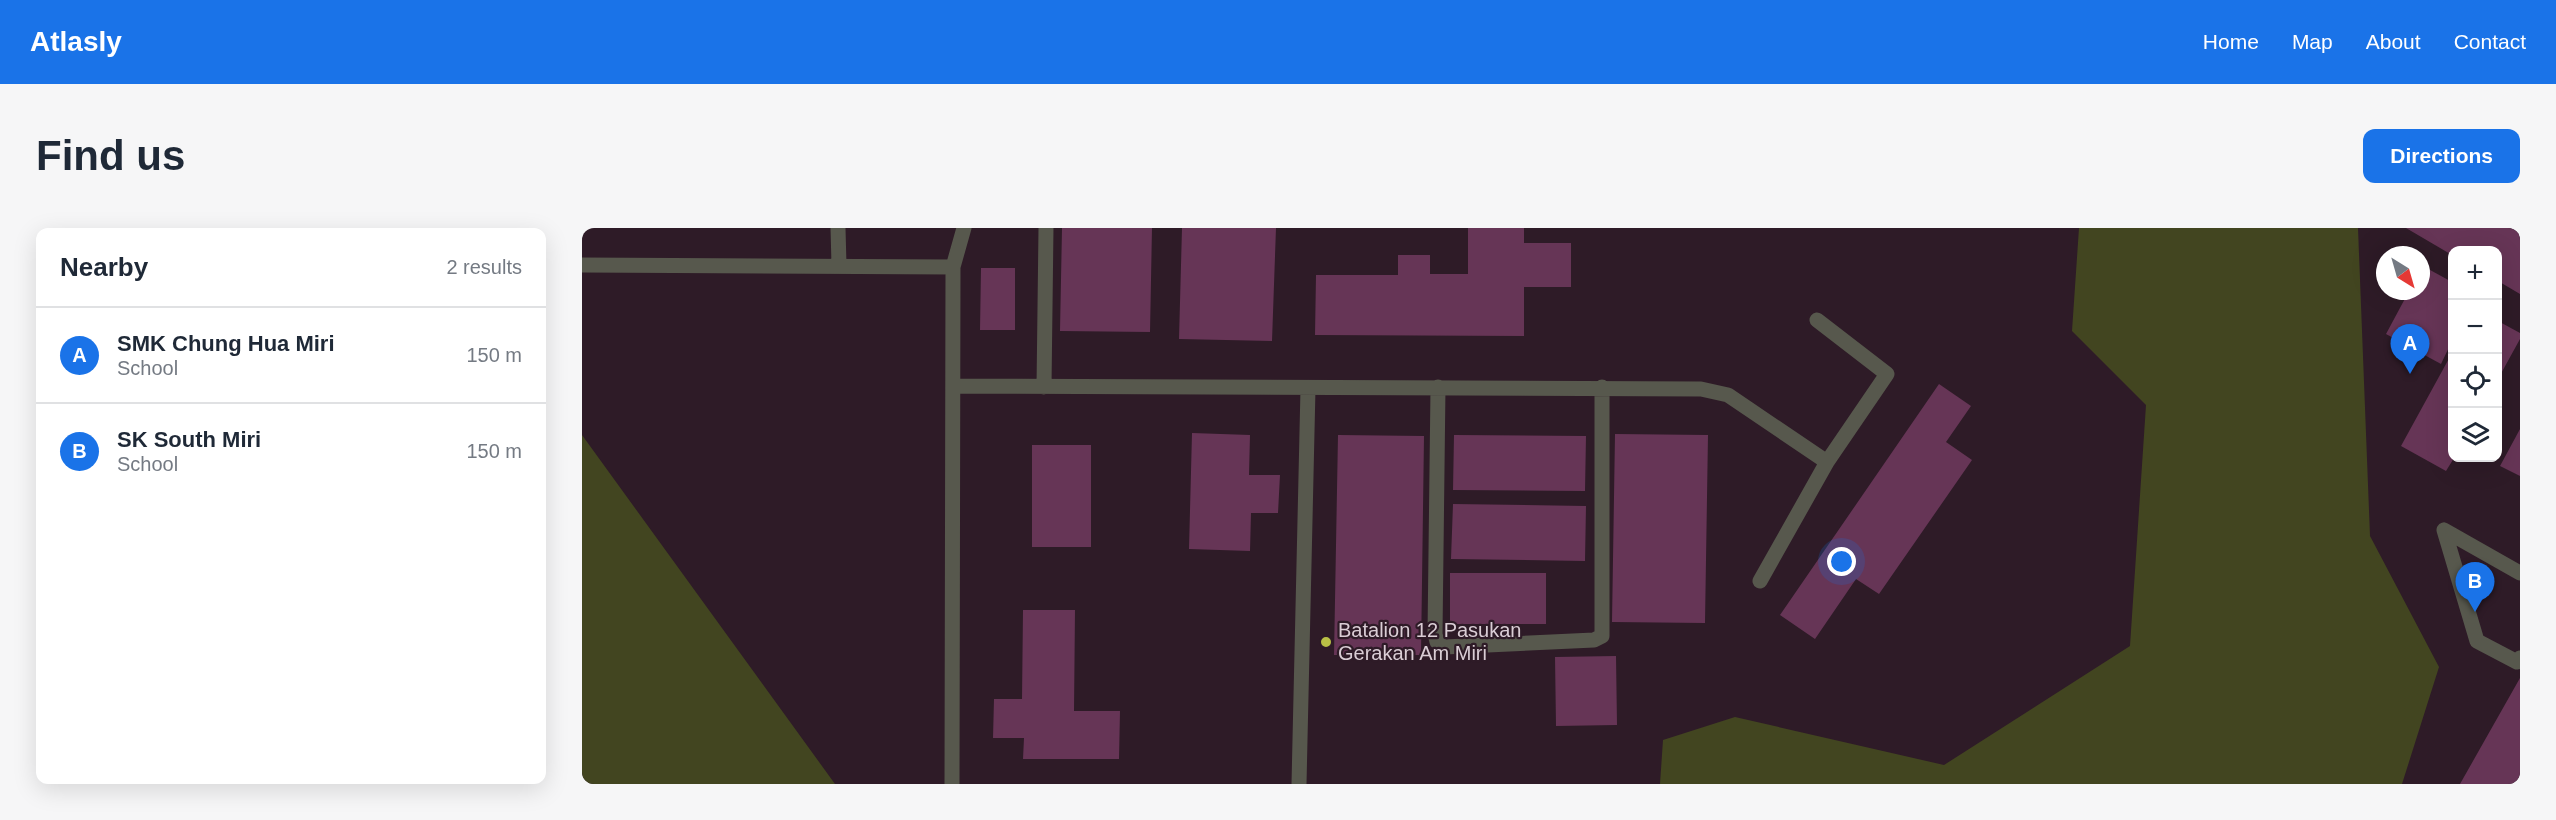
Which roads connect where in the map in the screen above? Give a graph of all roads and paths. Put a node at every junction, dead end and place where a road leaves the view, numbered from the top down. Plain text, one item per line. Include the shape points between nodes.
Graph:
1 (838, 228) edge
2 (964, 228) edge
3 (1046, 228) edge
4 (582, 265) edge
5 (839, 265) junction
6 (953, 267) junction
7 (1817, 321) dead end
8 (954, 386) junction
9 (1044, 387) junction
10 (1438, 387) junction
11 (1602, 387) junction
12 (1308, 388) junction
13 (1827, 462) junction
14 (2520, 573) edge
15 (1760, 581) dead end
16 (2520, 658) edge
17 (952, 784) edge
18 (1299, 784) edge

1 - 5 lane
2 - 6 lane
3 - 9 lane
4 - 5 lane
5 - 6 lane
6 - 8 lane
7 - 13 lane via 1887,374
8 - 9 lane
8 - 17 lane
9 - 12 lane
10 - 11 lane
10 - 11 lane via 1435,634 1444,647 1602,636
10 - 12 lane
11 - 13 lane via 1701,389 1728,395
12 - 18 lane
13 - 15 lane
14 - 16 lane via 2444,530 2477,641 2517,662

